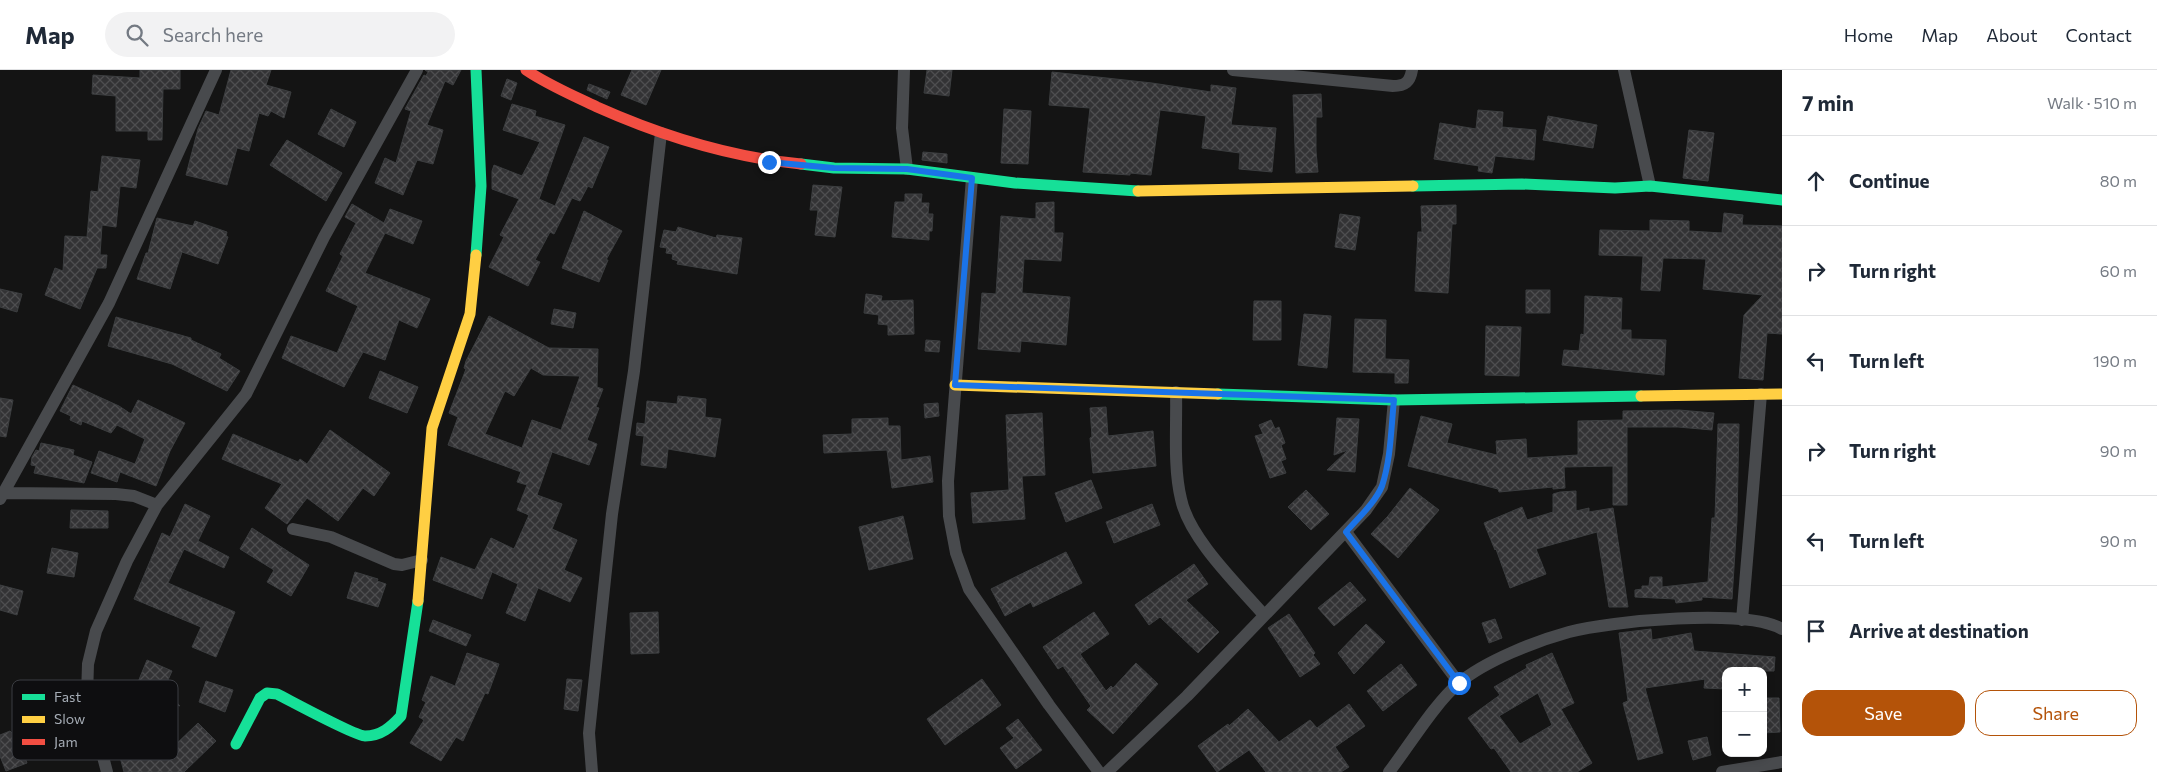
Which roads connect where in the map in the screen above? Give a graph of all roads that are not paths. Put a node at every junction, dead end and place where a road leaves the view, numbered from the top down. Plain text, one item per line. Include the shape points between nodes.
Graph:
1 (216, 70) edge
2 (417, 70) edge
3 (476, 70) edge
4 (526, 70) edge
5 (904, 70) edge
6 (1233, 70) edge
7 (1412, 70) edge
8 (1624, 70) edge
9 (661, 133) junction
10 (907, 169) junction
11 (972, 178) junction
12 (1650, 186) junction
13 (1782, 200) edge
14 (955, 385) junction
15 (1176, 392) junction
16 (1761, 394) junction
17 (1782, 394) edge
18 (1394, 400) junction
19 (1, 496) edge
20 (157, 505) junction
21 (293, 529) dead end
22 (1346, 532) junction
23 (422, 560) junction
24 (1264, 616) junction
25 (1742, 620) junction
26 (1782, 629) edge
27 (88, 680) edge
28 (1459, 683) junction
29 (236, 744) dead end
30 (1782, 762) edge
31 (592, 772) edge
32 (1099, 772) edge
33 (1107, 772) edge
34 (1389, 772) edge
35 (1722, 772) edge

1 - 19 street via 109,303
2 - 20 street via 324,237 246,394
3 - 23 street via 482,186 474,286 470,314 432,428
4 - 9 street via 547,84
5 - 10 street via 902,128
6 - 7 street via 1393,86 1406,84
8 - 12 street
9 - 10 street via 769,162 834,168
9 - 31 street via 634,371 612,514 590,733
10 - 11 street
11 - 12 street via 1150,192 1522,184 1615,188
11 - 14 street
12 - 13 street
14 - 15 street
14 - 32 street via 948,481 949,516 956,553 969,589
15 - 18 street
15 - 24 street via 1178,479 1186,517 1194,533
16 - 17 street
16 - 18 street
16 - 25 street
18 - 22 street via 1382,487
19 - 20 street via 116,494 134,496
20 - 27 street via 127,561 96,631
21 - 23 street via 331,537 394,564
22 - 24 street
22 - 28 street
23 - 29 street via 403,707 401,716 390,728 379,734 362,736 277,694 267,693 260,698
24 - 33 street
25 - 26 street
25 - 28 street via 1709,617 1630,622 1568,632 1497,659
28 - 34 street
30 - 35 street

